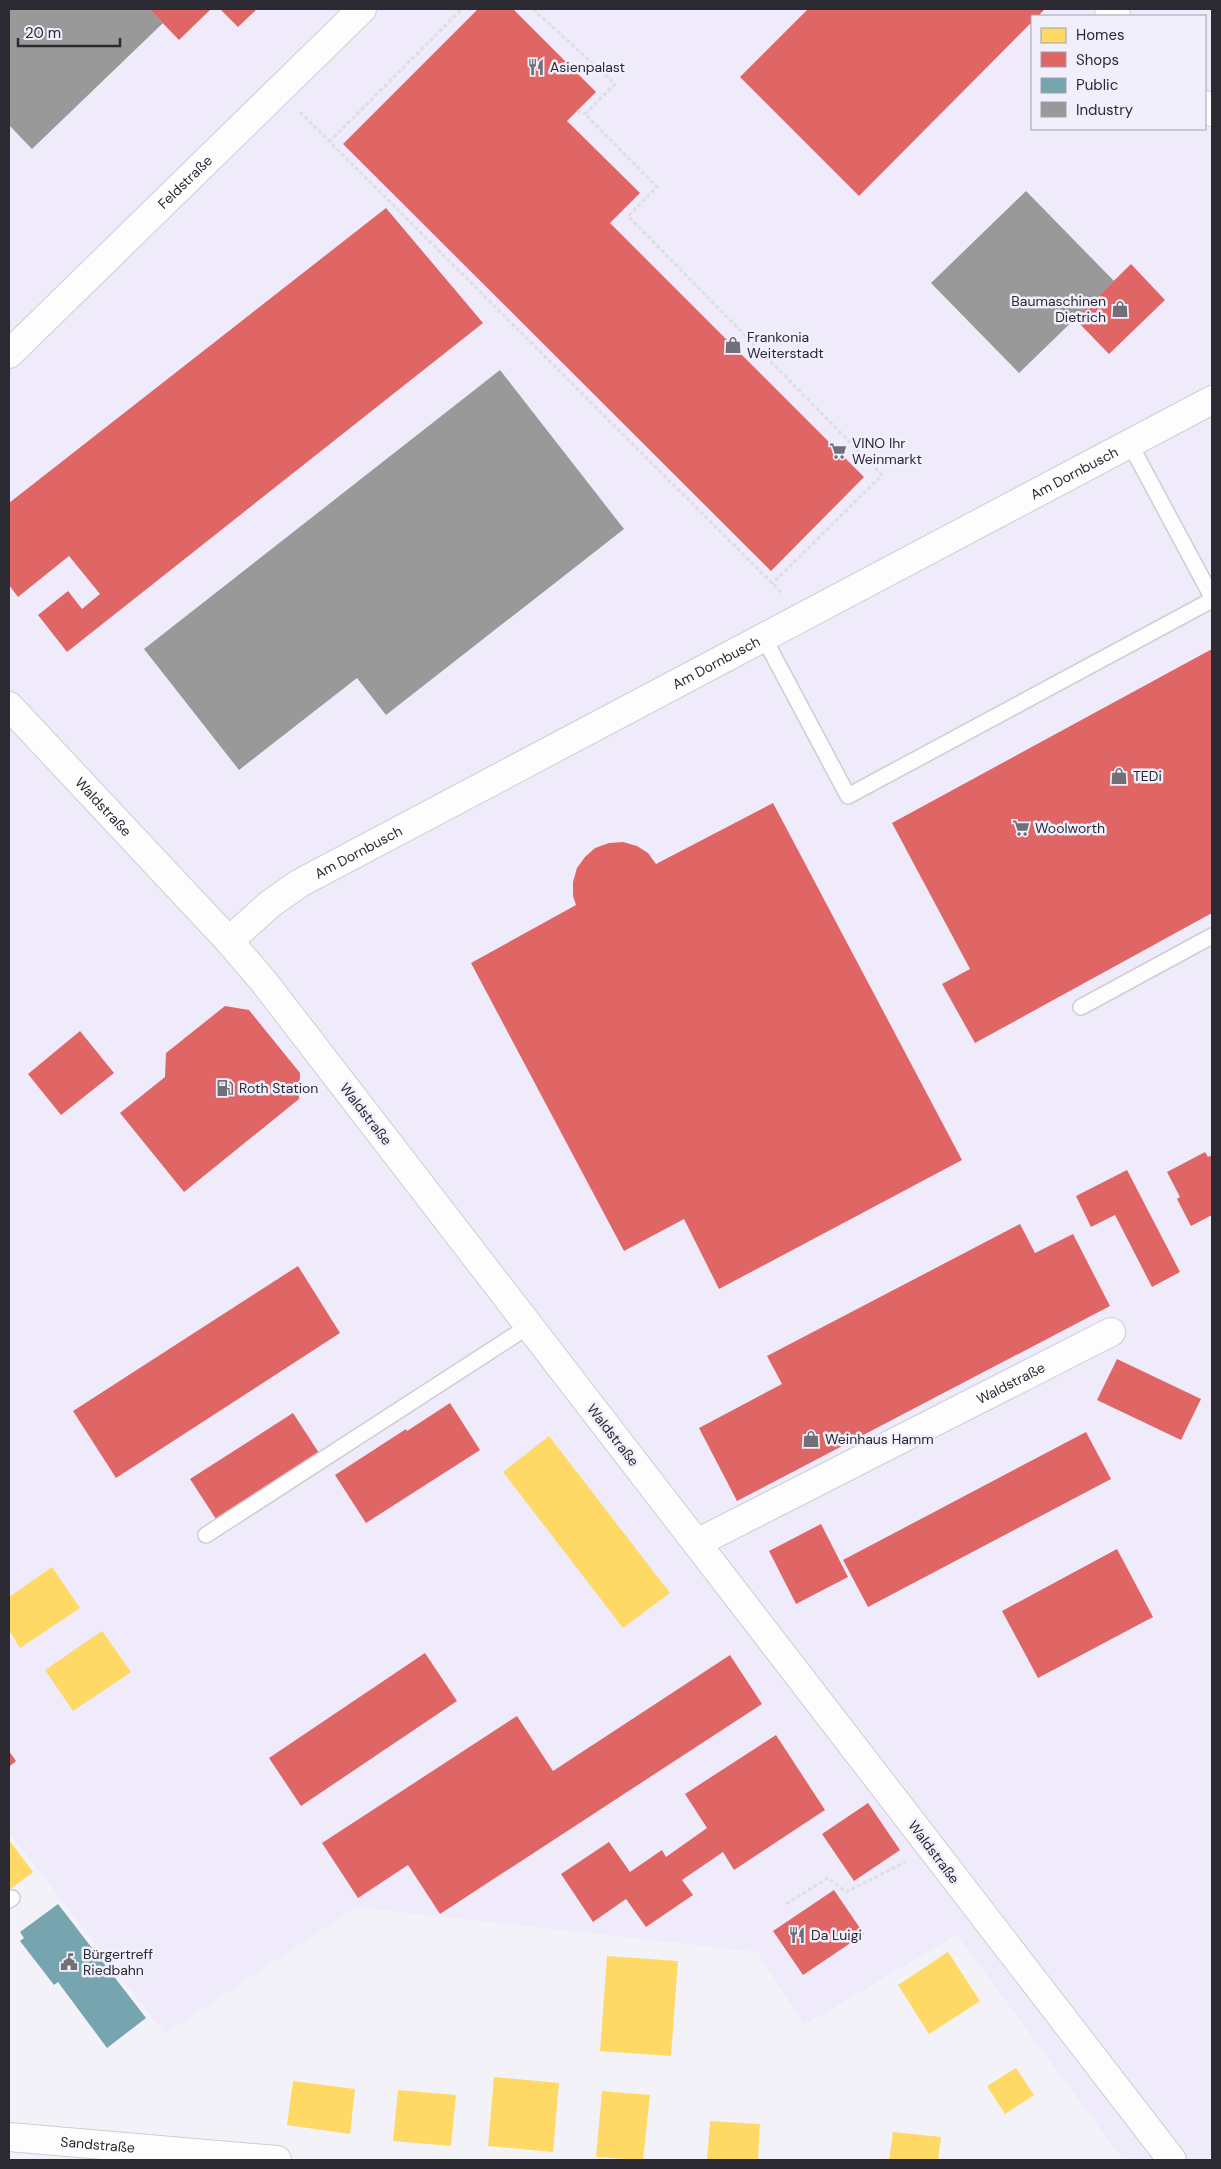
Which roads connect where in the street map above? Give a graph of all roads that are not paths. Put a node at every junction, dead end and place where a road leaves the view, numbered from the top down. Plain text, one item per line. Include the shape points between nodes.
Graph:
1 (362, 9) edge
2 (9, 354) edge
3 (1212, 400) edge
4 (1130, 444) junction
5 (1212, 598) edge
6 (764, 638) junction
7 (9, 706) edge
8 (1212, 936) edge
9 (229, 941) junction
10 (1081, 1007) dead end
11 (530, 1326) junction
12 (1110, 1332) dead end
13 (206, 1535) dead end
14 (697, 1543) junction
15 (9, 2137) edge
16 (277, 2160) edge
17 (1172, 2160) edge

1 - 2 street, Feldstraße
3 - 4 street, Am Dornbusch
4 - 5 lane
4 - 6 street, Am Dornbusch
5 - 6 lane via 848,796
6 - 9 street, Am Dornbusch via 300,883 275,900
7 - 9 street, Waldstraße
8 - 10 lane
9 - 11 street, Waldstraße
11 - 13 lane
11 - 14 street, Waldstraße
12 - 14 street, Waldstraße
14 - 17 street, Waldstraße
15 - 16 street, Sandstraße

